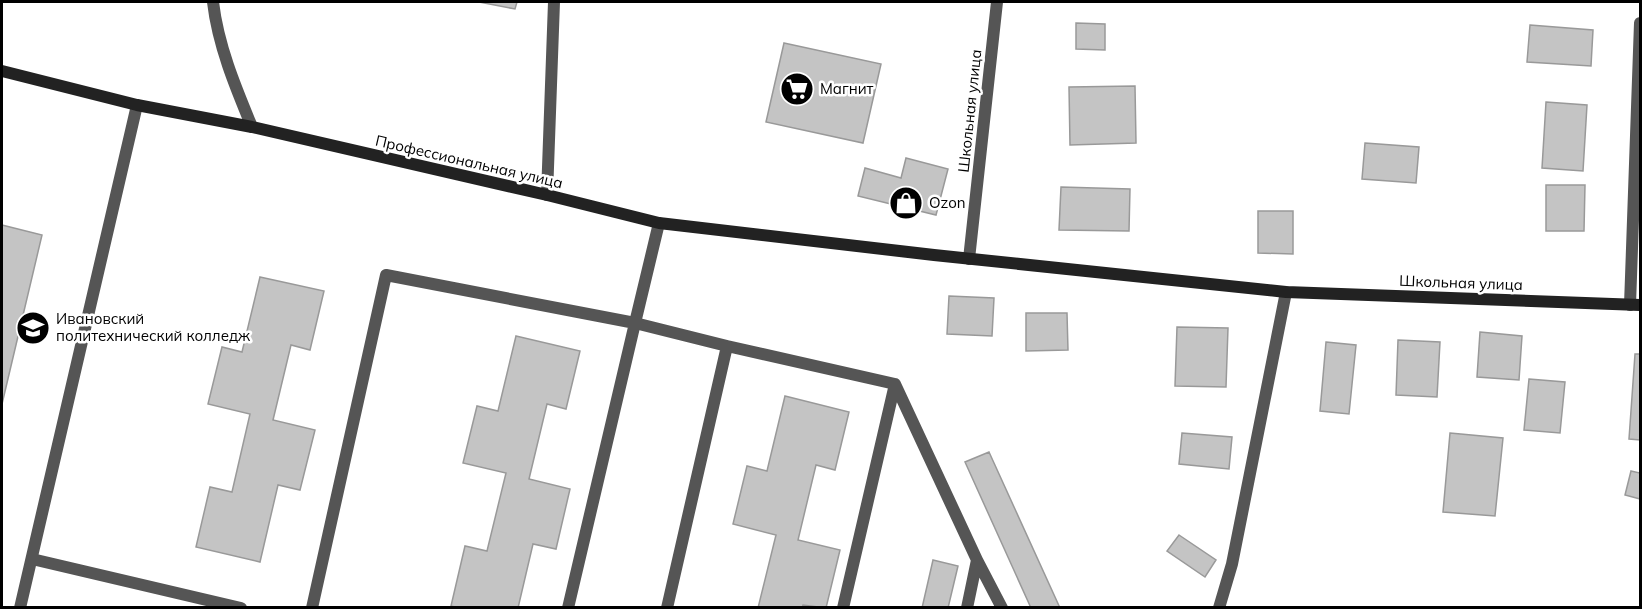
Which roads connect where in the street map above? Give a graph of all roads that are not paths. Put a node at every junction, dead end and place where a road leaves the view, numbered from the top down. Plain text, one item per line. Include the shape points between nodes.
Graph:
1 (213, 2) edge
2 (554, 2) edge
3 (996, 2) edge
4 (1641, 22) edge
5 (2, 71) edge
6 (137, 105) junction
7 (252, 127) junction
8 (547, 195) junction
9 (659, 223) junction
10 (969, 259) junction
11 (1288, 292) junction
12 (1635, 305) edge
13 (635, 323) junction
14 (727, 346) junction
15 (895, 384) junction
16 (32, 559) junction
17 (977, 560) junction
18 (20, 608) edge
19 (241, 608) edge
20 (312, 608) edge
21 (568, 608) edge
22 (667, 608) edge
23 (843, 608) edge
24 (967, 608) edge
25 (1002, 608) edge
26 (1219, 608) edge

1 - 7 street via 232,77
2 - 8 street
3 - 10 street, Школьная улица
4 - 12 street, Школьная улица
5 - 6 street, Профессиональная улица
6 - 7 street, Профессиональная улица
6 - 16 street
7 - 8 street, Профессиональная улица
8 - 9 street, Профессиональная улица
9 - 10 street, Профессиональная улица
9 - 13 street
10 - 11 street, Школьная улица
11 - 12 street, Школьная улица
11 - 26 street via 1232,564
13 - 14 street
13 - 20 street via 386,275
13 - 21 street
14 - 15 street
14 - 22 street
15 - 17 street
15 - 23 street
16 - 18 street
16 - 19 street
17 - 24 street
17 - 25 street

